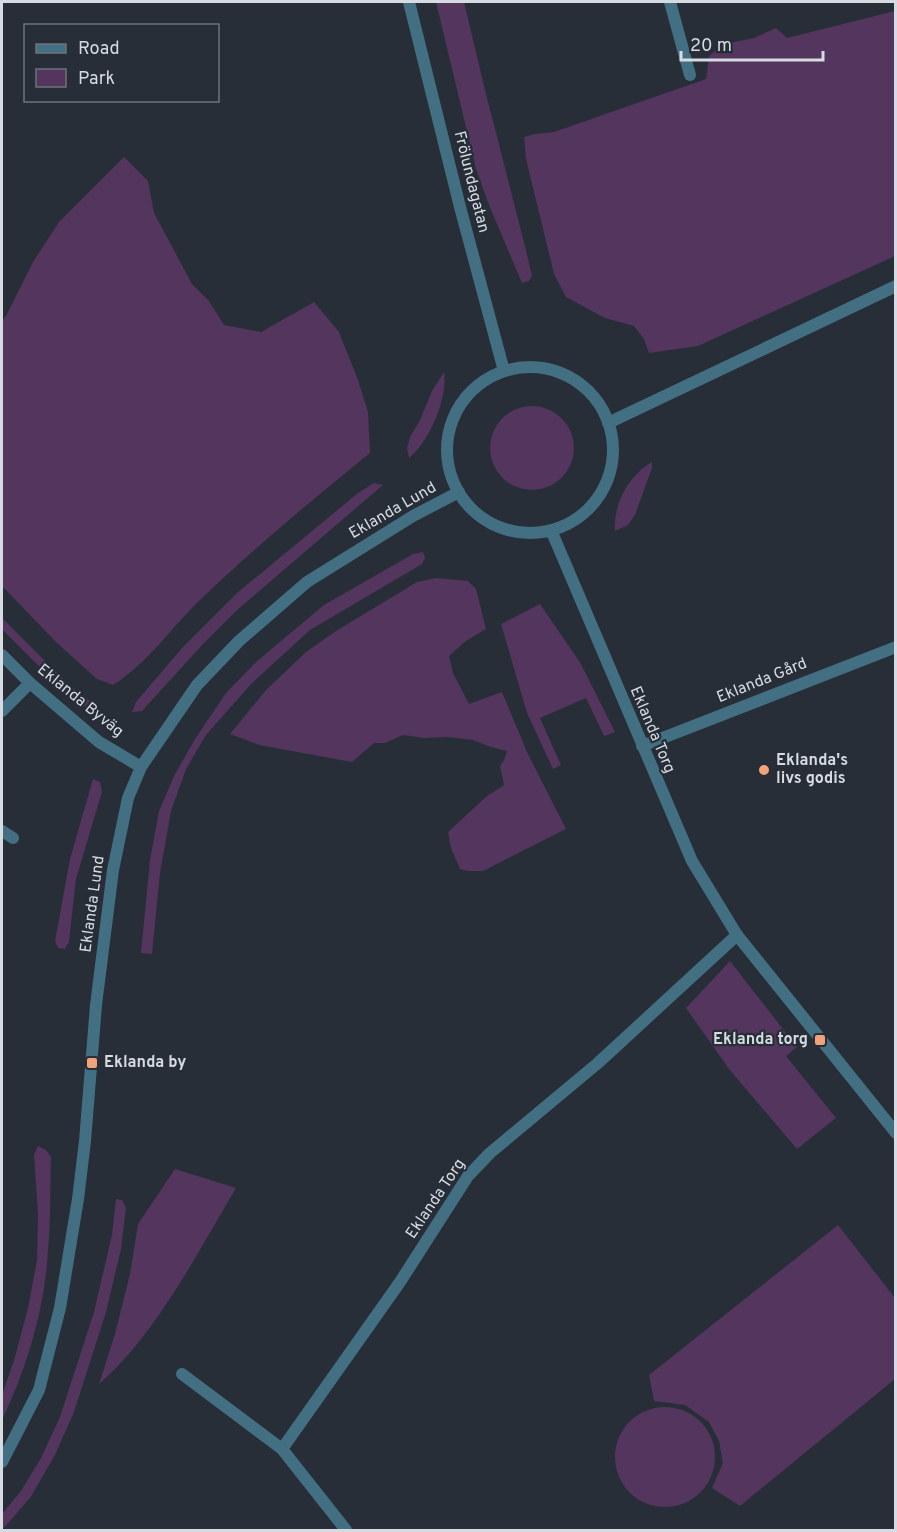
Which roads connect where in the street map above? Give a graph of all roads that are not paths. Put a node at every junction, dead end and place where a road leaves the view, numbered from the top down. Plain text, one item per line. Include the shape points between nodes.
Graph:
1 (409, 2) edge
2 (670, 2) edge
3 (690, 75) dead end
4 (896, 286) edge
5 (504, 371) junction
6 (608, 423) junction
7 (459, 492) junction
8 (551, 530) junction
9 (896, 647) edge
10 (2, 654) edge
11 (30, 683) junction
12 (2, 711) edge
13 (642, 746) junction
14 (141, 767) junction
15 (2, 831) edge
16 (13, 838) dead end
17 (737, 935) junction
18 (896, 1133) edge
19 (182, 1374) dead end
20 (282, 1449) junction
21 (2, 1462) edge
22 (346, 1530) edge

1 - 5 street, Frölundagatan
2 - 3 street
4 - 6 street
5 - 6 street, Eklanda Lund via 532,367 553,370 573,379 594,398
5 - 7 street, Eklanda Lund via 480,383 454,414 447,454
6 - 8 street, Eklanda Lund via 612,437 611,468 599,495 578,517
7 - 8 street, Eklanda Lund via 469,506 498,527 515,532
7 - 14 street, Eklanda Lund via 412,516 307,582 239,641 197,685
8 - 13 street, Eklanda Torg
9 - 13 street, Eklanda Gård
10 - 11 street, Eklanda Byväg
11 - 12 street
11 - 14 street, Eklanda Byväg via 99,742
13 - 17 street, Eklanda Torg via 692,861
14 - 21 street, Eklanda Lund via 128,798 113,870 79,1187 60,1308 39,1390
15 - 16 street
17 - 18 street, Eklanda Torg
17 - 20 street, Eklanda Torg via 468,1176 400,1282
19 - 20 street
20 - 22 street

